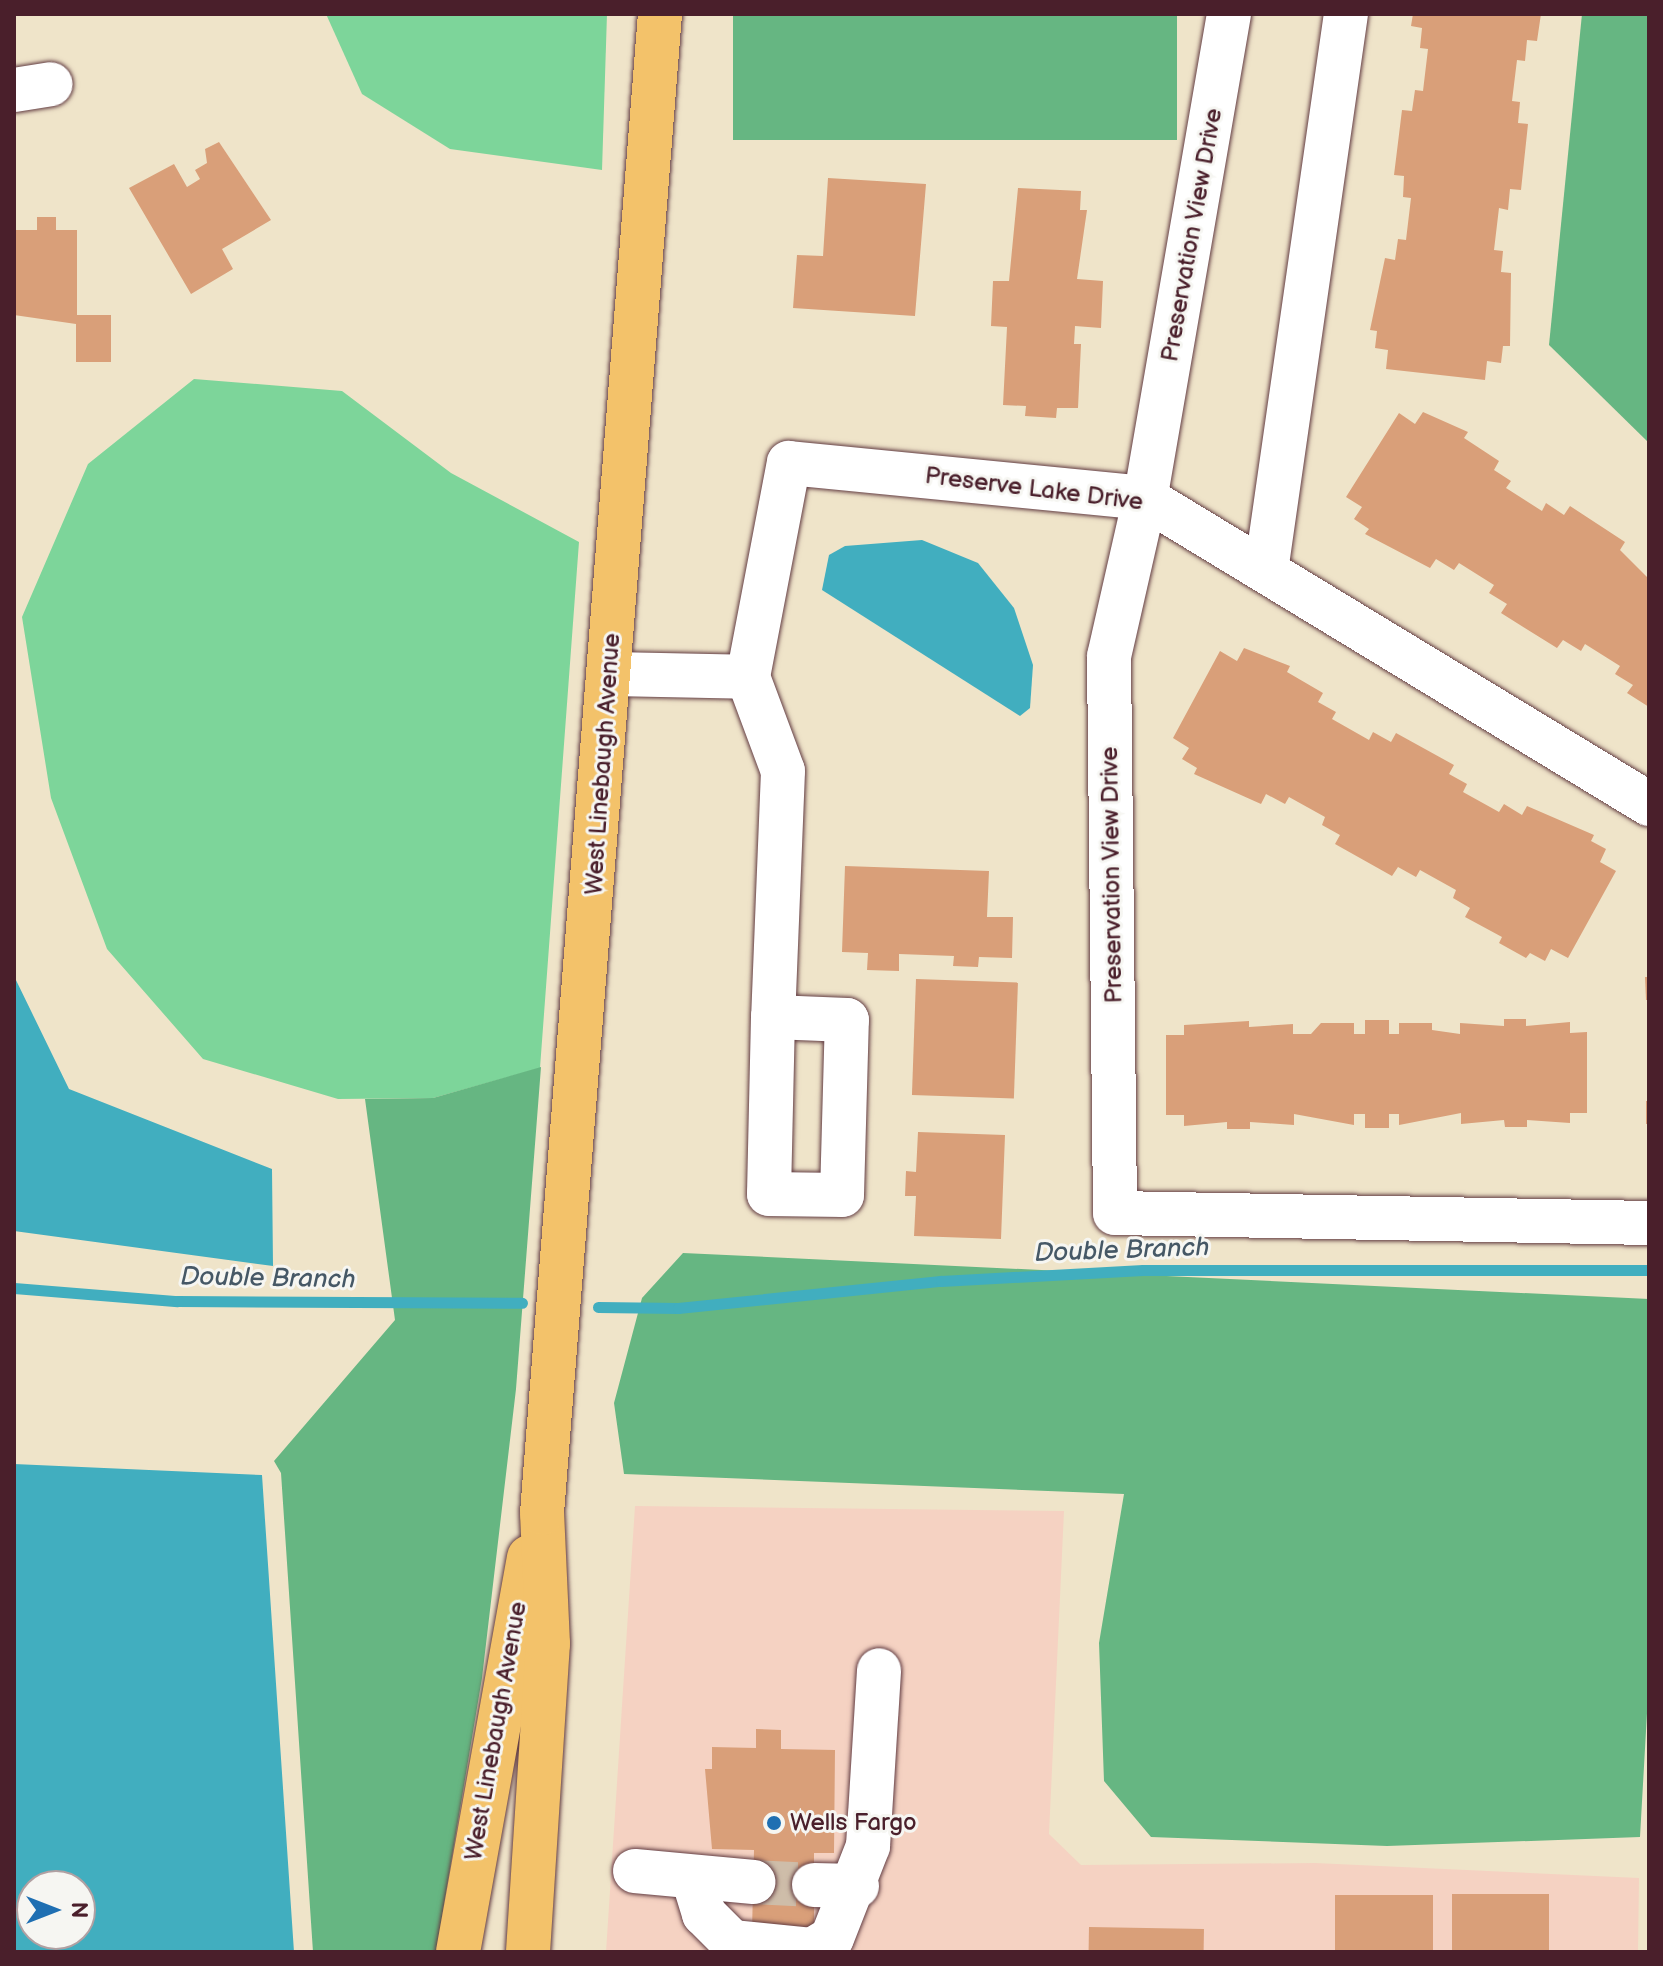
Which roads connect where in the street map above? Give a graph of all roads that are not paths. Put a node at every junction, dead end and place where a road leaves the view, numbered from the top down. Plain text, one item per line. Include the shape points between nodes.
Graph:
1 (660, 14) edge
2 (1229, 14) edge
3 (1346, 14) edge
4 (1145, 498) junction
5 (1266, 571) junction
6 (610, 674) junction
7 (748, 677) junction
8 (1649, 804) edge
9 (773, 1017) dead end
10 (1649, 1223) edge
11 (542, 1513) junction
12 (879, 1670) dead end
13 (635, 1871) dead end
14 (693, 1878) junction
15 (753, 1882) tunnel mouth
16 (458, 1952) edge
17 (528, 1952) edge

1 - 6 main road, West Linebaugh Avenue
2 - 4 street, Preservation View Drive
3 - 5 street
4 - 5 street, Preserve Lake Drive
4 - 7 street, Preserve Lake Drive via 789,463
4 - 10 street, Preservation View Drive via 1109,656 1115,1213
5 - 8 street, Preserve Lake Drive
6 - 7 street
6 - 11 main road, West Linebaugh Avenue
7 - 9 street via 783,771
11 - 16 main road, West Linebaugh Avenue via 521,1584
11 - 17 main road, West Linebaugh Avenue via 548,1644
12 - 14 street via 868,1846 836,1885 832,1938 812,1950 757,1948 714,1928
13 - 14 street
14 - 15 street

